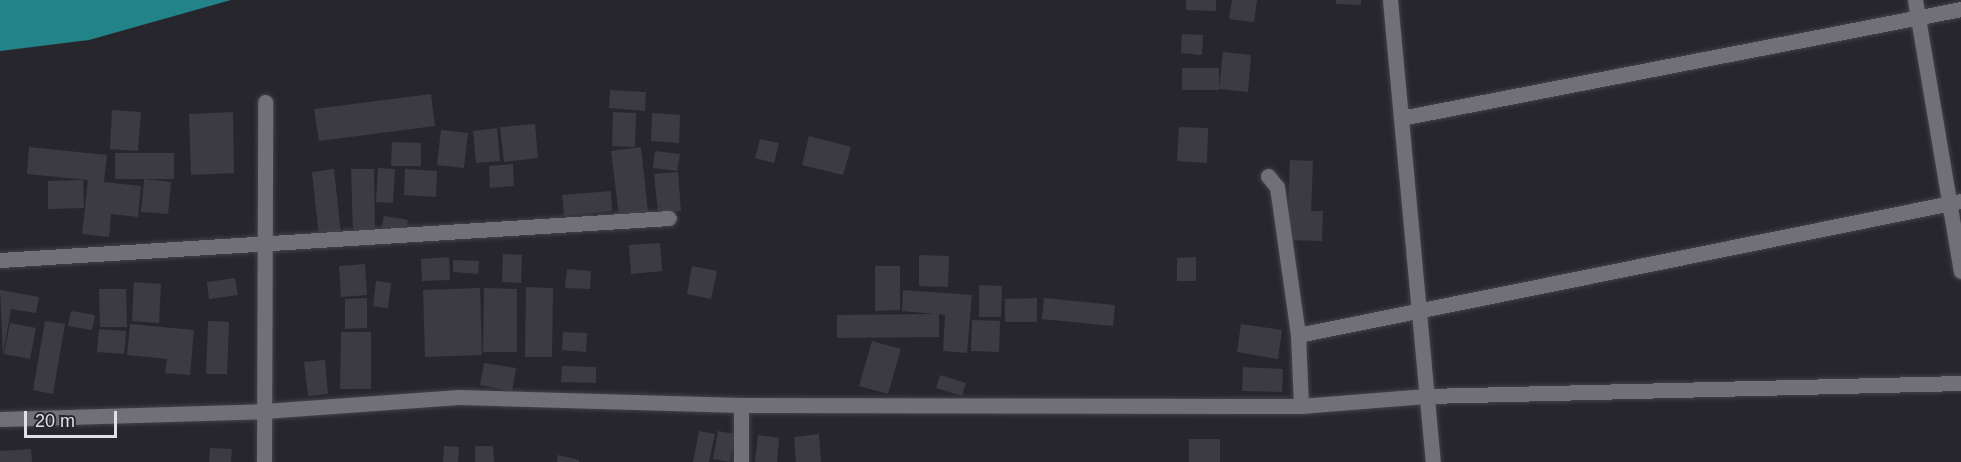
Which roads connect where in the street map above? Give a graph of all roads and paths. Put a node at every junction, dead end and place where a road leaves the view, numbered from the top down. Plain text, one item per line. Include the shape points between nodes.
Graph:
1 (1390, 0) edge
2 (1915, 0) edge
3 (1961, 9) edge
4 (1918, 18) junction
5 (265, 102) dead end
6 (1401, 118) junction
7 (1268, 177) dead end
8 (1955, 202) edge
9 (669, 218) dead end
10 (264, 243) junction
11 (0, 260) edge
12 (1961, 272) edge
13 (1418, 310) junction
14 (1298, 335) junction
15 (1961, 383) edge
16 (1426, 396) junction
17 (741, 405) junction
18 (1301, 406) junction
19 (264, 411) junction
20 (0, 419) edge
21 (264, 462) edge
22 (741, 462) edge
23 (1433, 462) edge

1 - 6 street
2 - 4 street
3 - 4 street
4 - 6 street
4 - 8 street
5 - 10 street
6 - 13 street
7 - 14 street via 1277,187
8 - 12 street
8 - 13 street
9 - 10 street
10 - 11 street
10 - 19 street
13 - 14 street
13 - 16 street
14 - 18 street
15 - 16 street
16 - 18 street
16 - 23 street
17 - 18 street
17 - 19 street via 458,397
17 - 22 street
19 - 20 street
19 - 21 street

